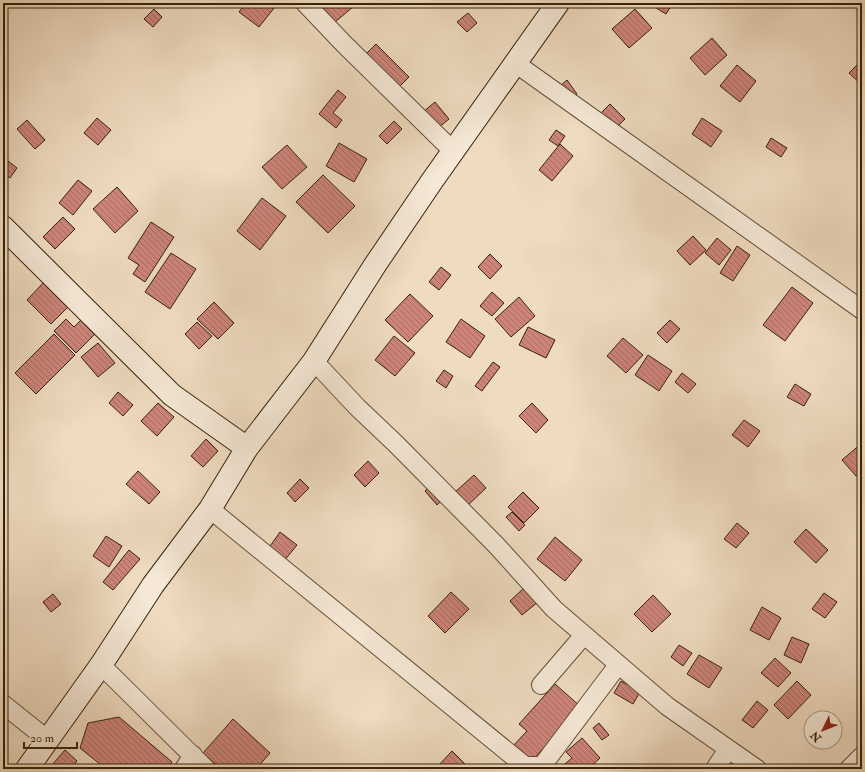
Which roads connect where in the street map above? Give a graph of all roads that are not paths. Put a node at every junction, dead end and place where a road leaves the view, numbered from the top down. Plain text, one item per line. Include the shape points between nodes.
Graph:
1 (305, 3) edge
2 (558, 3) edge
3 (515, 63) junction
4 (453, 152) junction
5 (3, 228) edge
6 (862, 310) edge
7 (314, 361) junction
8 (248, 448) junction
9 (210, 509) junction
10 (584, 635) junction
11 (101, 665) junction
12 (618, 665) junction
13 (541, 685) dead end
14 (3, 704) edge
15 (48, 740) junction
16 (728, 749) junction
17 (862, 756) edge
18 (188, 762) edge
19 (27, 769) edge
20 (206, 769) edge
21 (715, 769) edge
22 (757, 769) edge
23 (850, 769) edge

1 - 4 street
2 - 3 main road
3 - 4 main road
3 - 6 street
4 - 7 main road via 375,265
5 - 8 main road via 172,395
7 - 8 main road
7 - 10 street via 356,407 496,545 554,609
8 - 9 main road
9 - 11 main road via 153,585
9 - 12 street via 525,766 542,766
10 - 12 street
10 - 13 street
11 - 15 main road
11 - 18 street
12 - 16 street via 667,706
14 - 15 street
15 - 19 main road
16 - 21 street
16 - 22 street
17 - 23 street
18 - 20 street

